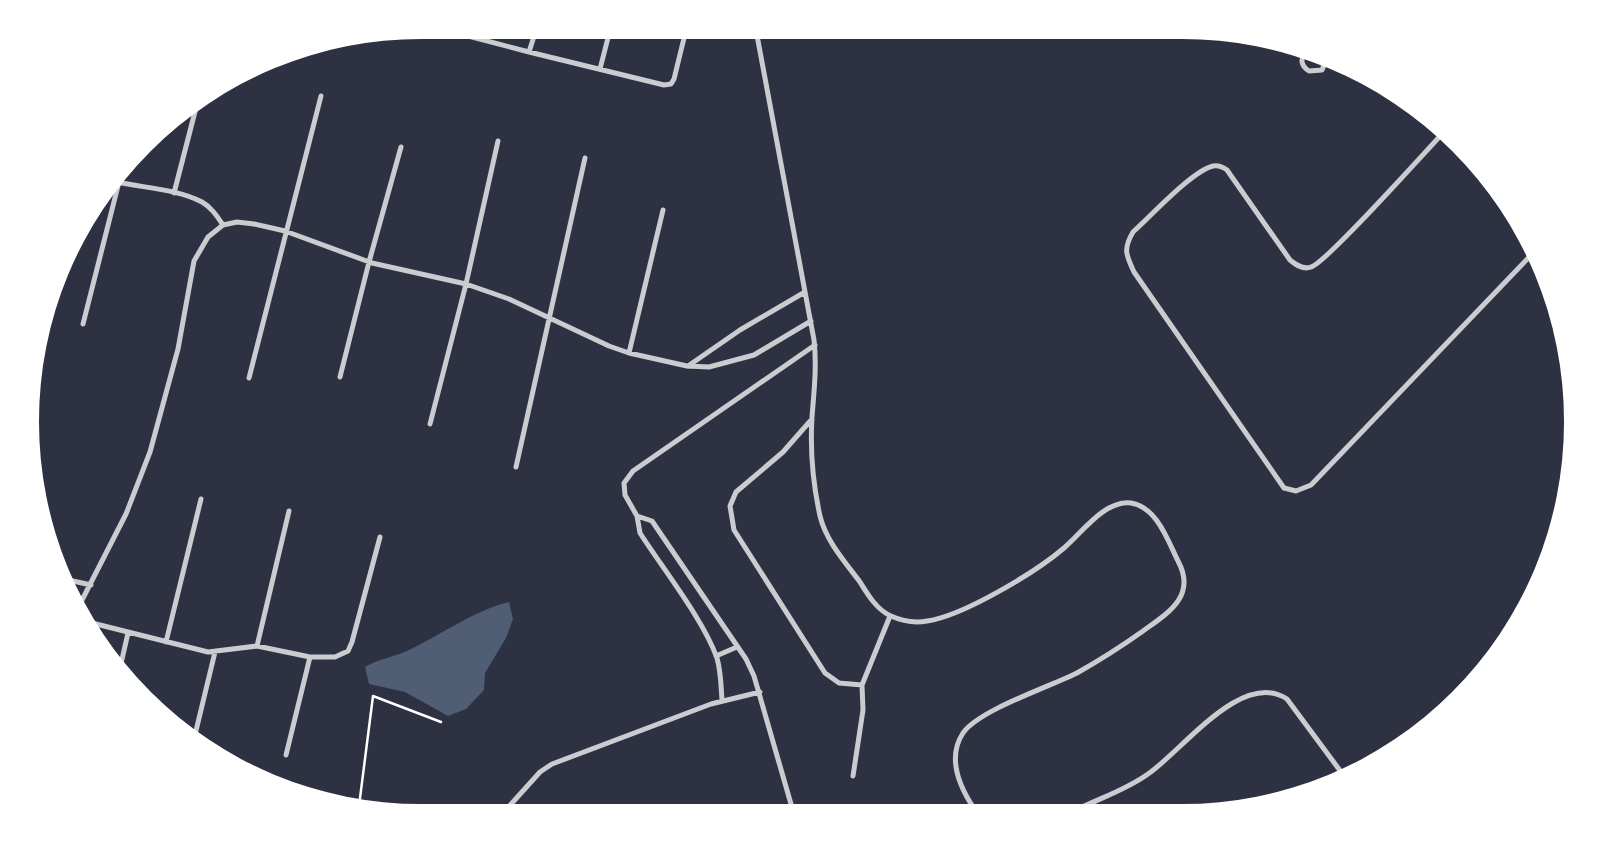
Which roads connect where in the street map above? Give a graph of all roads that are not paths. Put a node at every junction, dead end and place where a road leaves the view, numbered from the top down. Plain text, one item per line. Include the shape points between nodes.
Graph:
1 (484, 39) edge
2 (533, 39) edge
3 (608, 39) edge
4 (684, 39) edge
5 (758, 39) edge
6 (529, 52) junction
7 (1303, 58) edge
8 (1324, 66) edge
9 (600, 69) junction
10 (321, 96) dead end
11 (195, 113) edge
12 (1438, 138) edge
13 (498, 141) dead end
14 (401, 147) dead end
15 (585, 158) dead end
16 (122, 183) edge
17 (116, 191) edge
18 (174, 193) junction
19 (663, 210) dead end
20 (223, 225) junction
21 (285, 231) junction
22 (1528, 258) edge
23 (368, 262) junction
24 (466, 284) junction
25 (805, 292) junction
26 (548, 319) junction
27 (811, 321) junction
28 (83, 324) dead end
29 (815, 346) junction
30 (629, 353) junction
31 (687, 366) junction
32 (340, 377) dead end
33 (249, 378) dead end
34 (812, 419) junction
35 (430, 424) dead end
36 (516, 468) dead end
37 (202, 499) dead end
38 (289, 511) dead end
39 (637, 516) junction
40 (380, 536) dead end
41 (74, 581) edge
42 (91, 585) junction
43 (83, 599) edge
44 (890, 616) junction
45 (97, 624) edge
46 (128, 633) junction
47 (166, 642) junction
48 (256, 646) junction
49 (737, 647) junction
50 (216, 652) junction
51 (716, 656) junction
52 (310, 657) junction
53 (122, 660) edge
54 (862, 685) junction
55 (760, 692) junction
56 (722, 700) junction
57 (196, 731) edge
58 (286, 755) dead end
59 (1340, 770) edge
60 (853, 776) dead end
61 (511, 804) edge
62 (790, 804) edge
63 (971, 804) edge
64 (1088, 804) edge

1 - 6 street
2 - 6 street
3 - 9 street
4 - 9 street via 671,84
5 - 25 street
6 - 9 street
7 - 8 street via 1302,65 1309,71 1322,70
10 - 21 street
11 - 18 street
12 - 22 street via 1310,268 1302,268 1290,260 1227,170 1219,166 1197,174 1126,242 1126,252 1134,272 1284,488 1296,491 1311,485
13 - 24 street
14 - 23 street
15 - 26 street
16 - 18 street
17 - 28 street
18 - 20 street via 201,201
19 - 30 street
20 - 21 street via 244,223
20 - 42 street via 208,236 194,261 178,349 155,436 126,514
21 - 23 street
21 - 33 street
23 - 24 street
23 - 32 street
24 - 26 street via 510,299
24 - 35 street
25 - 27 street
25 - 31 street
26 - 30 street
26 - 36 street
27 - 29 street
27 - 31 street via 754,354 709,367
29 - 34 street via 817,371
29 - 39 street via 633,471 626,478 624,490
30 - 31 street
34 - 44 street via 815,483 824,528 868,596
34 - 54 street via 783,452 736,492 730,506 731,520 739,539 825,672 839,683
37 - 47 street
38 - 48 street
39 - 49 street via 652,521
39 - 51 street via 640,533 702,627
40 - 52 street via 358,626 348,651 335,656
41 - 42 street
42 - 43 street
44 - 54 street
44 - 63 street via 924,622 957,612 1052,558 1103,512 1119,504 1143,507 1151,514 1158,521 1181,566 1184,583 1181,596 1168,613 1104,658 984,715 969,726 958,743 955,768 962,790
45 - 46 street
46 - 47 street
46 - 53 street
47 - 50 street
48 - 50 street
48 - 52 street
49 - 51 street
49 - 55 street
50 - 57 street
51 - 56 street
52 - 58 street
54 - 60 street via 863,710
55 - 56 street
55 - 62 street
56 - 61 street via 552,764 540,772
59 - 64 street via 1287,699 1264,691 1227,708 1146,776

